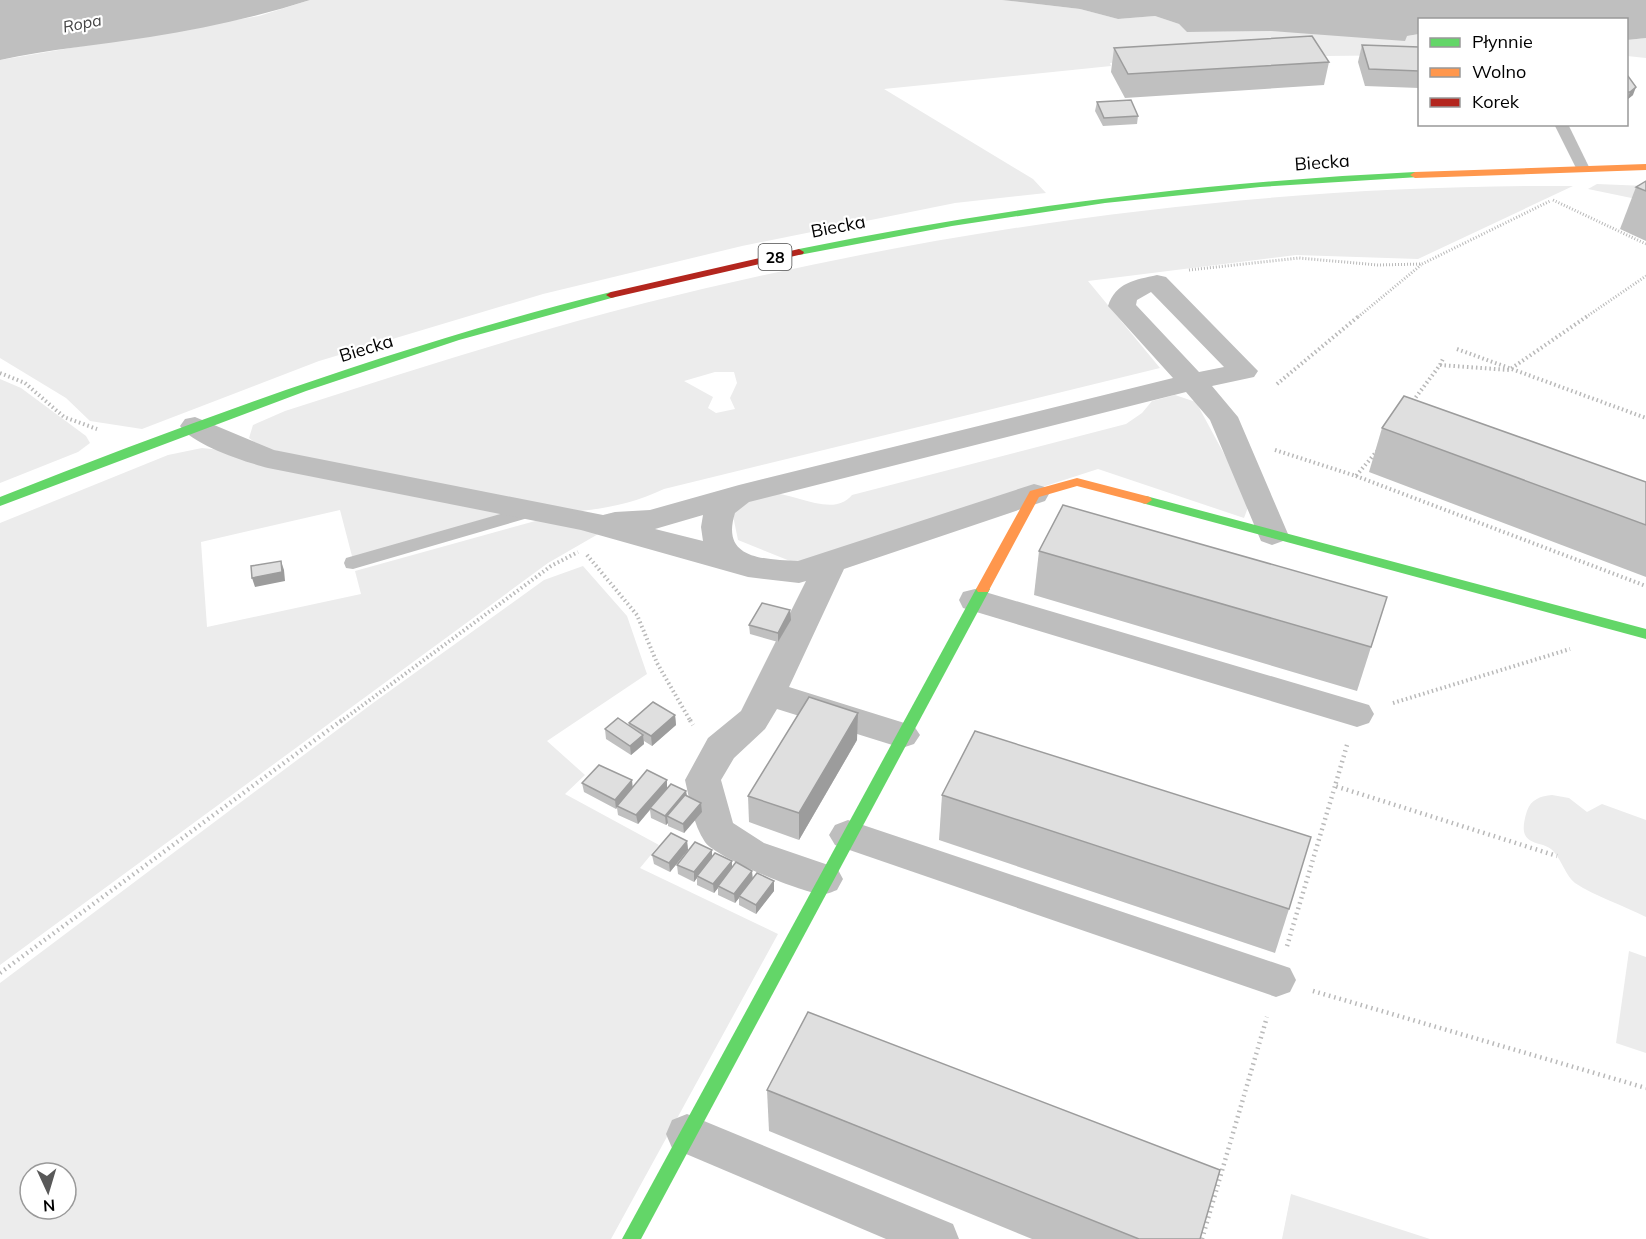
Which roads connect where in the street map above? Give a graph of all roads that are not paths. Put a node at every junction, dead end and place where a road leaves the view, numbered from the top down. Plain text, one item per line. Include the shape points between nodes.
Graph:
1 (1562, 126) edge
2 (1646, 167) edge
3 (1583, 169) junction
4 (195, 426) junction
5 (1034, 494) junction
6 (739, 495) junction
7 (0, 502) edge
8 (532, 511) junction
9 (1272, 534) junction
10 (581, 535) junction
11 (732, 560) junction
12 (831, 562) junction
13 (353, 563) dead end
14 (975, 600) junction
15 (1639, 632) edge
16 (769, 693) junction
17 (1357, 714) road end
18 (902, 735) junction
19 (848, 835) junction
20 (824, 879) junction
21 (1276, 980) road end
22 (687, 1134) junction
23 (631, 1239) edge
24 (937, 1239) edge

1 - 3 lane
2 - 3 main road, Biecka / 28
3 - 4 main road, Biecka / 28 via 1310,181 1147,194 957,221 735,265 531,316 285,392
4 - 7 main road, Biecka / 28
4 - 8 street via 268,458
5 - 9 main road via 1077,482
5 - 12 street
5 - 14 main road
6 - 9 street via 1191,382 1218,412 1232,436
6 - 10 street via 650,520 602,522
6 - 11 street via 723,506 715,526 719,544
8 - 10 street
8 - 13 lane
9 - 15 main road
10 - 11 street
11 - 12 street via 799,572
12 - 16 street
14 - 17 street
14 - 18 main road
16 - 18 street
16 - 20 street via 753,720 721,748 703,780 720,834 749,852
18 - 19 main road
19 - 20 main road
19 - 21 street
20 - 22 main road
22 - 23 main road
22 - 24 street

